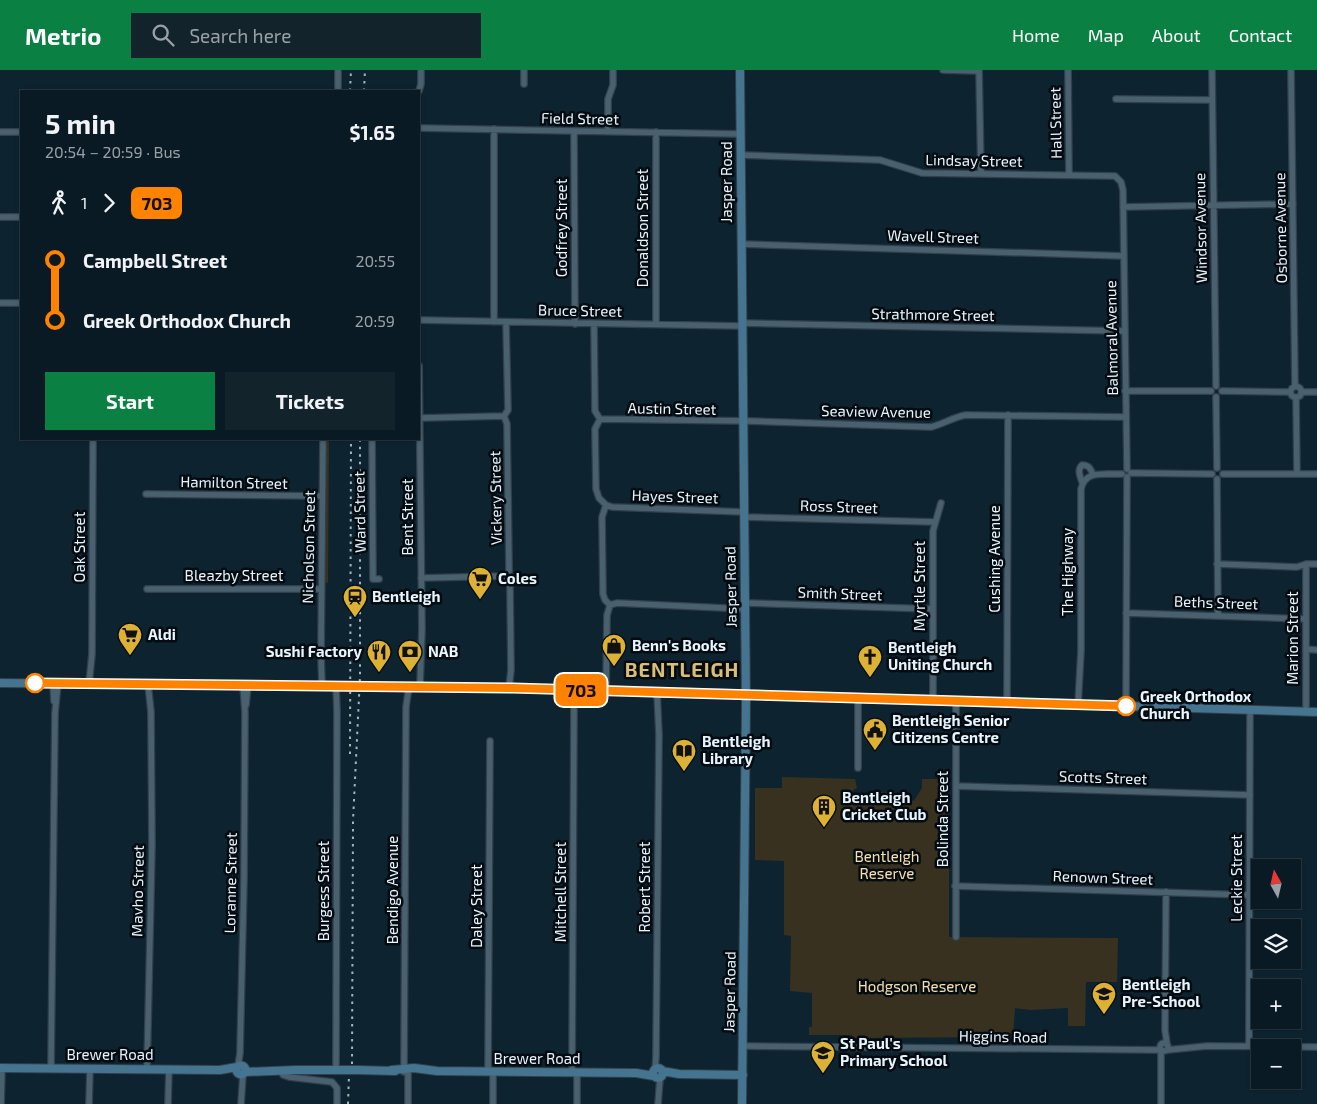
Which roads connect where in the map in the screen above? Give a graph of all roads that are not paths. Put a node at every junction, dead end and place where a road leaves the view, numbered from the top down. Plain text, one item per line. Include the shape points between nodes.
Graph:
1 (338, 70) edge
2 (421, 70) edge
3 (524, 70) edge
4 (613, 70) edge
5 (740, 70) edge
6 (944, 70) edge
7 (979, 70) edge
8 (1068, 70) edge
9 (1212, 70) edge
10 (1291, 70) edge
11 (524, 84) dead end
12 (338, 90) edge
13 (419, 90) edge
14 (1116, 99) dead end
15 (1212, 100) junction
16 (420, 128) edge
17 (494, 129) junction
18 (574, 131) junction
19 (608, 131) junction
20 (0, 132) edge
21 (20, 132) edge
22 (656, 132) junction
23 (740, 134) junction
24 (740, 155) junction
25 (981, 174) junction
26 (1069, 175) junction
27 (1293, 204) junction
28 (1213, 205) junction
29 (1124, 206) junction
30 (0, 217) edge
31 (20, 217) edge
32 (741, 244) junction
33 (1124, 256) junction
34 (0, 303) edge
35 (20, 303) edge
36 (420, 320) edge
37 (494, 322) junction
38 (506, 323) junction
39 (575, 324) junction
40 (594, 324) junction
41 (656, 324) junction
42 (742, 325) junction
43 (1124, 331) junction
44 (1216, 386) junction
45 (1296, 386) junction
46 (1126, 391) junction
47 (1211, 391) junction
48 (1222, 391) junction
49 (1290, 392) junction
50 (1301, 392) junction
51 (1317, 392) edge
52 (1216, 397) junction
53 (1296, 397) junction
54 (1008, 415) junction
55 (504, 416) junction
56 (1126, 417) junction
57 (600, 419) junction
58 (420, 421) edge
59 (743, 422) junction
60 (92, 440) edge
61 (323, 440) edge
62 (372, 440) edge
63 (419, 440) edge
64 (1217, 468) junction
65 (1127, 473) junction
66 (1212, 474) junction
67 (1223, 474) junction
68 (1297, 474) junction
69 (1317, 474) edge
70 (1094, 475) junction
71 (1217, 480) junction
72 (1082, 482) junction
73 (146, 494) dead end
74 (322, 496) junction
75 (942, 503) dead end
76 (606, 505) junction
77 (744, 514) junction
78 (934, 522) junction
79 (1218, 564) junction
80 (1306, 564) junction
81 (1317, 564) edge
82 (504, 576) junction
83 (421, 578) junction
84 (379, 579) dead end
85 (147, 588) dead end
86 (321, 589) junction
87 (610, 605) junction
88 (746, 606) junction
89 (933, 609) junction
90 (1126, 613) junction
91 (1218, 616) junction
92 (1306, 619) junction
93 (1306, 649) junction
94 (1317, 650) edge
95 (0, 683) edge
96 (56, 683) junction
97 (92, 684) junction
98 (151, 684) junction
99 (245, 685) junction
100 (320, 685) junction
101 (340, 685) junction
102 (407, 686) junction
103 (422, 686) junction
104 (511, 688) junction
105 (575, 690) junction
106 (606, 690) junction
107 (659, 692) junction
108 (746, 695) junction
109 (858, 699) junction
110 (933, 700) junction
111 (956, 701) junction
112 (1007, 703) junction
113 (1078, 705) junction
114 (1126, 706) junction
115 (1250, 710) junction
116 (1306, 712) junction
117 (1317, 712) edge
118 (490, 740) dead end
119 (858, 768) dead end
120 (956, 786) junction
121 (1250, 794) junction
122 (955, 886) junction
123 (1166, 892) junction
124 (1249, 895) junction
125 (956, 937) dead end
126 (743, 1046) junction
127 (1249, 1046) junction
128 (1164, 1047) junction
129 (1317, 1047) edge
130 (1, 1068) edge
131 (51, 1068) junction
132 (90, 1069) junction
133 (147, 1069) junction
134 (169, 1069) junction
135 (241, 1070) junction
136 (336, 1070) junction
137 (281, 1071) junction
138 (406, 1071) junction
139 (491, 1072) junction
140 (574, 1073) junction
141 (657, 1074) junction
142 (743, 1075) junction
143 (1, 1104) edge
144 (89, 1104) edge
145 (168, 1104) edge
146 (241, 1104) edge
147 (337, 1104) edge
148 (408, 1104) edge
149 (493, 1104) edge
150 (577, 1104) edge
151 (658, 1104) edge
152 (742, 1104) edge
153 (1161, 1104) edge

1 - 12 street
2 - 13 street
3 - 11 street
4 - 19 street via 608,100
5 - 23 main road, Jasper Road
6 - 7 street
7 - 25 street
8 - 26 street, Hall Street
9 - 15 street, Windsor Avenue
10 - 27 street, Osborne Avenue
14 - 15 street
15 - 28 street, Windsor Avenue
16 - 17 street, Field Street
17 - 18 street, Field Street
17 - 37 street
18 - 19 street, Field Street
18 - 39 street, Godfrey Street
19 - 22 street, Field Street
20 - 21 street
22 - 23 street, Field Street
22 - 41 street, Donaldson Street
23 - 24 main road, Jasper Road
24 - 25 street, Lindsay Street via 880,160 922,174
24 - 32 main road, Jasper Road
25 - 26 street, Lindsay Street
26 - 29 street, Lindsay Street via 1115,176 1121,182
27 - 28 street
27 - 45 street, Osborne Avenue
28 - 29 street
28 - 44 street, Windsor Avenue
29 - 33 street, Balmoral Avenue
30 - 31 street
32 - 33 street, Wavell Street
32 - 42 main road, Jasper Road
33 - 43 street, Balmoral Avenue
34 - 35 street
36 - 37 street, Bruce Street
37 - 38 street, Bruce Street
38 - 39 street, Bruce Street
38 - 55 street, Vickery Street via 508,410
39 - 40 street, Bruce Street
40 - 41 street, Bruce Street
40 - 57 street via 595,411
41 - 42 street, Bruce Street
42 - 43 street, Strathmore Street
42 - 59 main road, Jasper Road
43 - 46 street, Balmoral Avenue
44 - 47 street
44 - 48 street
45 - 49 street
45 - 50 street
46 - 47 street
46 - 56 street, Balmoral Avenue
47 - 52 street
48 - 49 street
48 - 52 street
49 - 53 street
50 - 51 street
50 - 53 street
52 - 64 street
53 - 68 street
54 - 56 street, Seaview Avenue
54 - 59 street, Seaview Avenue via 957,416 931,427
54 - 112 street, Cushing Avenue
55 - 58 street
55 - 82 street, Vickery Street via 507,424 509,567
56 - 65 street, Balmoral Avenue
57 - 59 street, Austin Street
57 - 76 street via 595,429 596,489
59 - 77 main road, Jasper Road
60 - 97 street, Oak Street
61 - 74 street, Nicholson Street
62 - 84 street, Ward Street via 373,579
63 - 83 street, Bent Street
64 - 66 street via 1212,470
64 - 67 street
65 - 66 street
65 - 70 street
65 - 90 street, Balmoral Avenue
66 - 71 street
67 - 68 street
67 - 71 street
68 - 69 street
70 - 72 street via 1087,476
70 - 72 street via 1086,465 1082,466 1079,473
71 - 79 street
72 - 113 street, The Highway
73 - 74 street, Hamilton Street
74 - 86 street, Nicholson Street
75 - 78 street, Myrtle Street
76 - 77 street, Hayes Street
76 - 87 street via 602,517 603,594
77 - 78 street, Ross Street
77 - 88 main road, Jasper Road
78 - 89 street, Myrtle Street
79 - 80 street via 1297,567
79 - 91 street
80 - 81 street
80 - 92 street, Marion Street
82 - 83 street
82 - 104 street, Vickery Street via 510,586
83 - 103 street, Bent Street
85 - 86 street, Bleazby Street
86 - 100 street, Nicholson Street
87 - 88 street, Smith Street
87 - 106 street via 607,615
88 - 89 street, Smith Street
88 - 108 main road, Jasper Road
89 - 110 street, Myrtle Street
90 - 91 street, Beths Street
90 - 114 street, Balmoral Avenue
91 - 92 street, Beths Street
92 - 93 street, Marion Street
93 - 94 street
93 - 116 street, Marion Street
95 - 96 main road
96 - 97 main road
96 - 131 street
97 - 98 main road
98 - 99 main road
98 - 133 street, Mavho Street via 152,845
99 - 100 main road
99 - 135 street, Loranne Street
100 - 101 main road
101 - 102 main road, bridge
101 - 136 street, Burgess Street via 337,711
102 - 103 main road
102 - 138 street, Bendigo Avenue
103 - 104 main road
104 - 105 main road
105 - 106 main road
105 - 140 street, Mitchell Street
106 - 107 main road
107 - 108 main road
107 - 141 street, Robert Street
108 - 109 main road
108 - 126 main road, Jasper Road
109 - 110 main road
109 - 119 street
110 - 111 main road
111 - 112 main road
111 - 120 street, Bolinda Street
112 - 113 main road
113 - 114 main road
114 - 115 main road
115 - 116 main road
115 - 121 street, Leckie Street
116 - 117 main road
118 - 139 street, Daley Street
120 - 121 street, Scotts Street
120 - 122 street, Bolinda Street
121 - 124 street, Leckie Street
122 - 123 street, Renown Street
122 - 125 street, Bolinda Street
123 - 124 street, Renown Street
123 - 128 street
124 - 127 street, Leckie Street
126 - 128 street, Higgins Road via 1114,1050
126 - 142 main road, Jasper Road
127 - 128 street, Higgins Road
127 - 129 street, Higgins Road
128 - 153 street
130 - 131 main road, Brewer Road
130 - 143 street
131 - 132 main road, Brewer Road
132 - 133 main road, Brewer Road
132 - 144 street
133 - 134 main road, Brewer Road
134 - 135 main road, Brewer Road
134 - 145 street
135 - 137 main road, Brewer Road
135 - 146 street, Loranne Street
136 - 137 main road, Brewer Road
136 - 138 main road, Brewer Road, bridge
137 - 147 street via 289,1077 332,1082 337,1088
138 - 139 main road, Brewer Road
138 - 148 street, Bendigo Avenue
139 - 140 main road, Brewer Road
139 - 149 street, Daley Street
140 - 141 main road, Brewer Road
140 - 150 street, Mitchell Street
141 - 142 main road, Brewer Road
141 - 151 street, Robert Street
142 - 152 main road, Jasper Road

